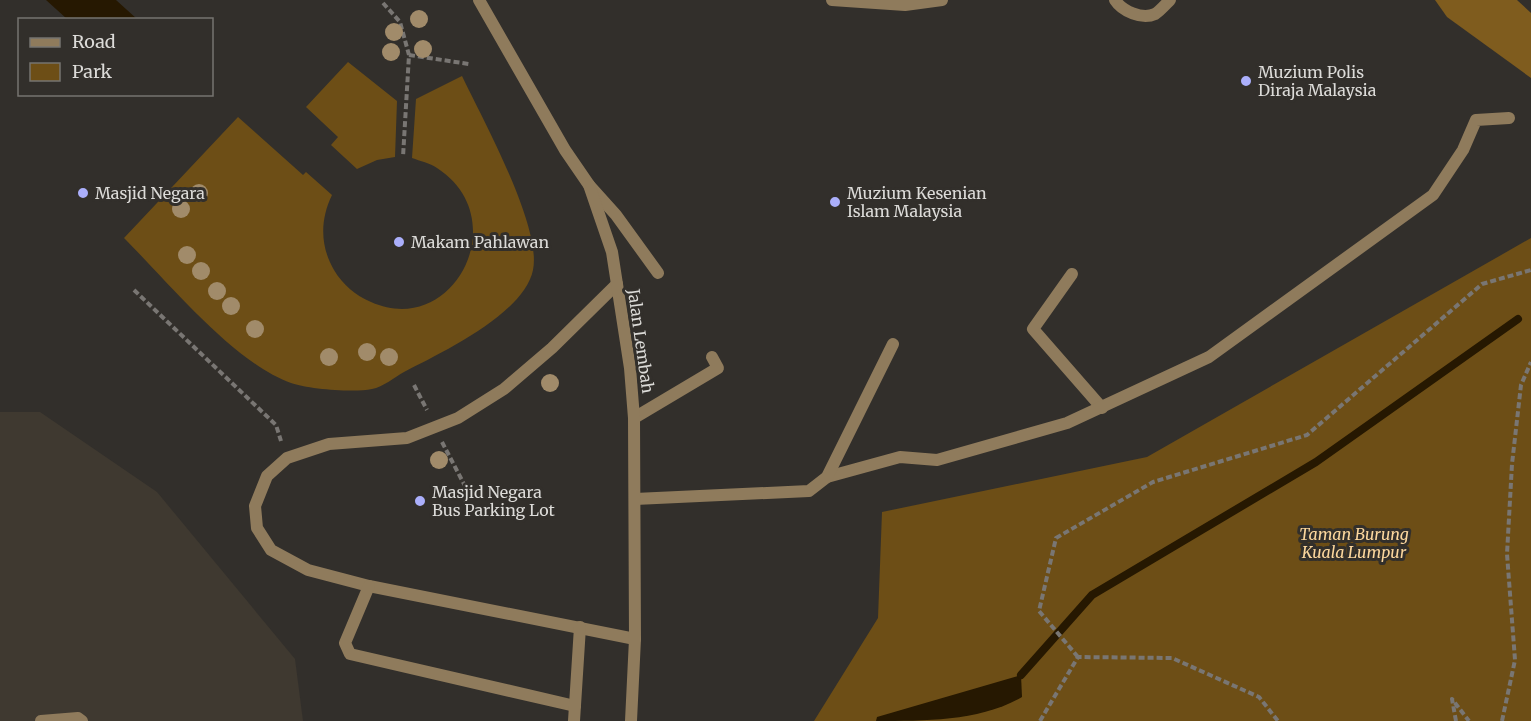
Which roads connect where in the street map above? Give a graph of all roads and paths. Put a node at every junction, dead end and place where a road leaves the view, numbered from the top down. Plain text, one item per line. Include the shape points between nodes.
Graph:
1 (479, 0) edge
2 (832, 0) edge
3 (942, 0) edge
4 (1115, 0) edge
5 (1170, 0) edge
6 (383, 3) dead end
7 (409, 55) junction
8 (469, 64) dead end
9 (1509, 118) dead end
10 (403, 157) dead end
11 (589, 185) junction
12 (1531, 270) edge
13 (658, 273) dead end
14 (1072, 274) dead end
15 (617, 284) junction
16 (134, 290) dead end
17 (892, 344) dead end
18 (712, 357) dead end
19 (1531, 362) edge
20 (1102, 408) junction
21 (634, 418) junction
22 (287, 458) junction
23 (827, 477) junction
24 (635, 499) junction
25 (369, 586) junction
26 (580, 627) junction
27 (635, 639) junction
28 (1078, 657) junction
29 (575, 706) junction
30 (40, 721) edge
31 (82, 721) edge
32 (574, 721) edge
33 (631, 721) edge
34 (1040, 721) edge
35 (1278, 721) edge
36 (1456, 721) edge
37 (1469, 721) edge
38 (1502, 721) edge

1 - 11 street, Jalan Lembah
2 - 3 street via 905,5
4 - 5 street via 1120,8 1136,15 1154,14
6 - 7 path via 400,22
7 - 8 path
7 - 10 path
9 - 20 street via 1476,120 1433,195 1209,357
11 - 13 street
11 - 15 street, Jalan Lembah via 612,252
12 - 28 path via 1482,284 1307,435 1153,482 1056,538 1039,611
14 - 20 street via 1033,329
15 - 21 street, Jalan Lembah
15 - 22 street via 504,389 458,418 407,438 329,444
16 - 22 path via 276,425
17 - 23 street
18 - 21 street via 718,368
19 - 38 path via 1521,386 1512,464 1507,554 1515,660
20 - 23 street via 1067,423 936,460 900,457
21 - 24 street, Jalan Lembah
22 - 25 street via 267,476 255,506 256,528 271,550 308,570
23 - 24 street via 809,491
24 - 27 street, Jalan Lembah
25 - 26 street
25 - 29 street via 345,643 350,654
26 - 27 street
26 - 29 street
27 - 33 street, Jalan Lembah
28 - 34 path
28 - 35 path via 1172,658 1259,697
29 - 32 street
30 - 31 street
36 - 37 path via 1452,699

